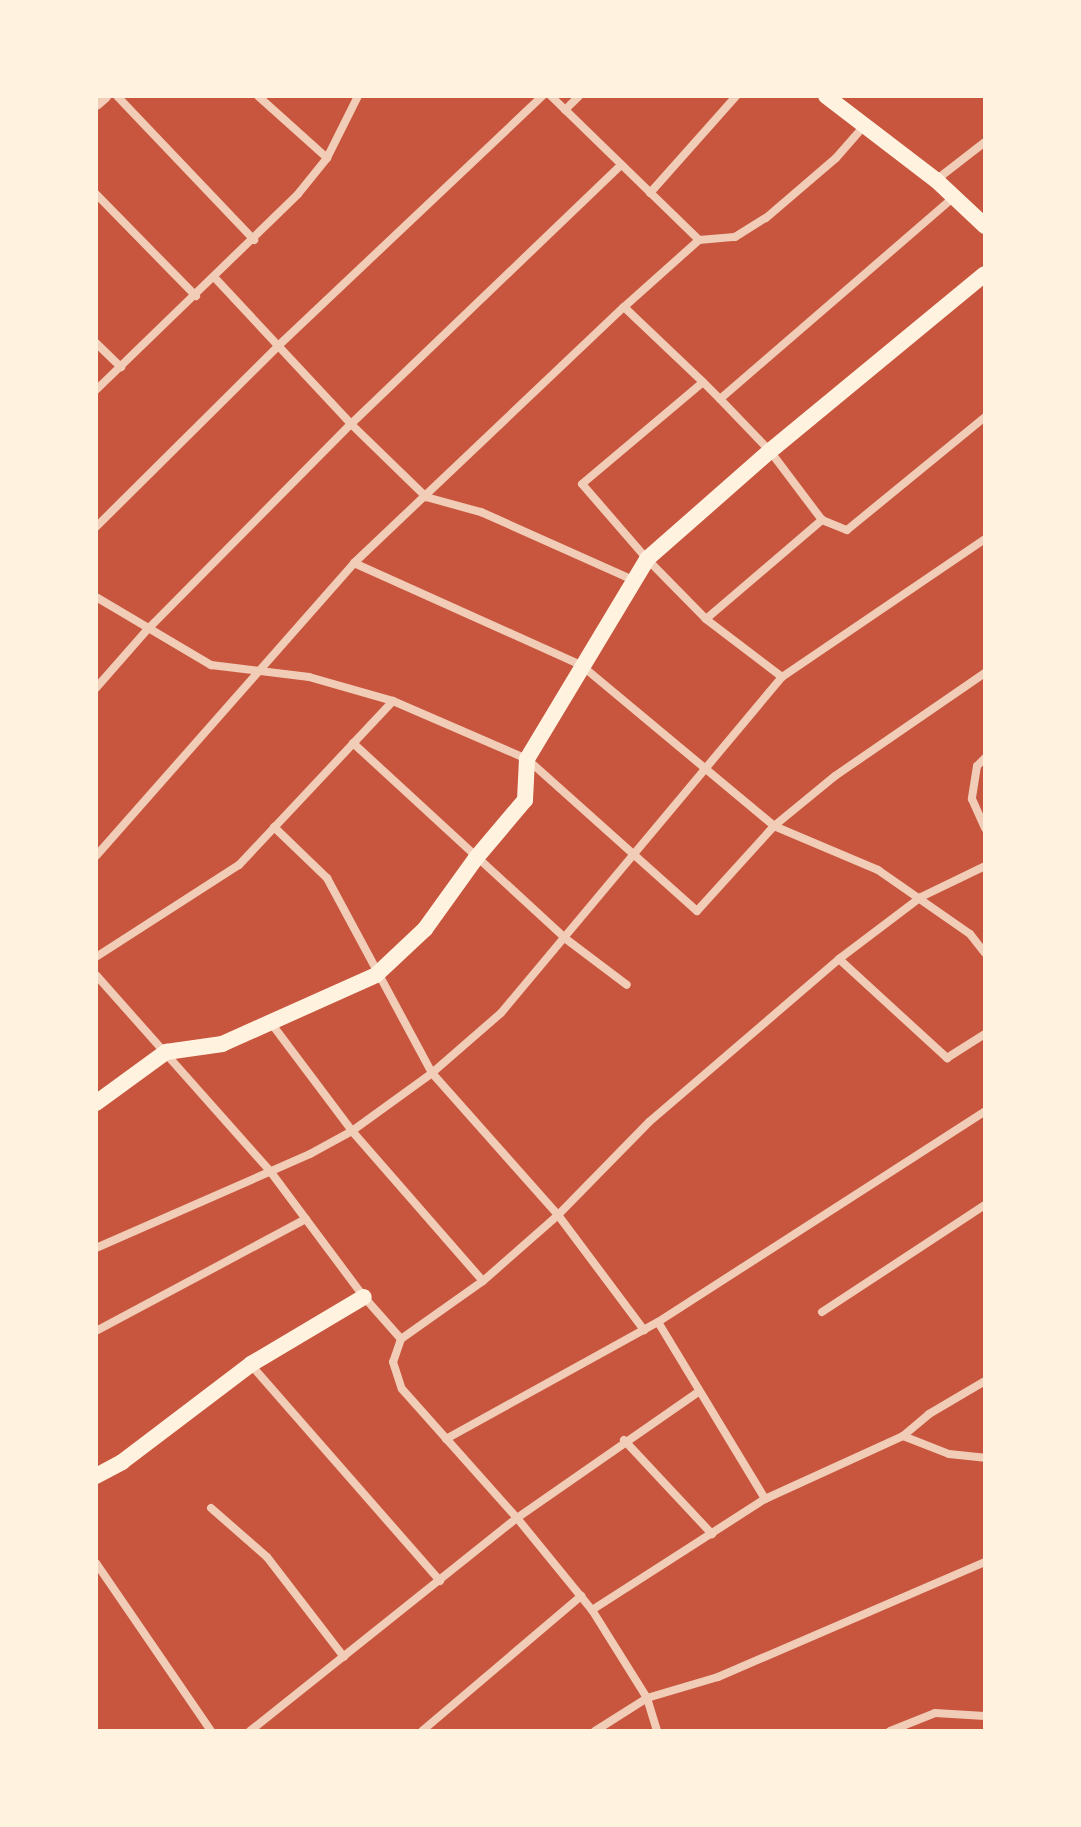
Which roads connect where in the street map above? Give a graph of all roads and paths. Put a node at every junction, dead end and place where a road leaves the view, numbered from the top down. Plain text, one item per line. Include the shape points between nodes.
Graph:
1 (104, 96) edge
2 (117, 96) edge
3 (258, 96) edge
4 (358, 96) edge
5 (542, 96) edge
6 (551, 96) edge
7 (579, 96) edge
8 (736, 96) edge
9 (826, 96) edge
10 (96, 103) edge
11 (565, 110) junction
12 (866, 124) junction
13 (985, 142) edge
14 (327, 158) junction
15 (621, 165) junction
16 (936, 180) junction
17 (650, 193) junction
18 (96, 194) edge
19 (954, 197) junction
20 (985, 226) edge
21 (254, 240) junction
22 (699, 240) junction
23 (985, 274) edge
24 (215, 278) junction
25 (196, 296) junction
26 (624, 307) junction
27 (96, 343) edge
28 (277, 347) junction
29 (121, 367) junction
30 (703, 382) junction
31 (96, 390) edge
32 (720, 399) junction
33 (985, 417) edge
34 (351, 424) junction
35 (770, 451) junction
36 (426, 497) junction
37 (822, 520) junction
38 (96, 527) edge
39 (985, 539) edge
40 (647, 559) junction
41 (354, 563) junction
42 (633, 580) junction
43 (96, 597) edge
44 (706, 619) junction
45 (147, 630) junction
46 (581, 665) junction
47 (257, 670) junction
48 (985, 673) edge
49 (782, 677) junction
50 (96, 688) edge
51 (393, 701) junction
52 (353, 743) junction
53 (985, 758) edge
54 (527, 759) junction
55 (706, 772) junction
56 (774, 826) junction
57 (274, 827) junction
58 (985, 828) edge
59 (635, 855) junction
60 (96, 856) edge
61 (476, 858) junction
62 (985, 866) edge
63 (921, 897) junction
64 (566, 939) junction
65 (985, 953) edge
66 (96, 957) edge
67 (839, 959) junction
68 (376, 975) junction
69 (97, 979) edge
70 (627, 985) dead end
71 (271, 1022) junction
72 (985, 1034) edge
73 (166, 1052) junction
74 (432, 1073) junction
75 (96, 1103) edge
76 (985, 1111) edge
77 (352, 1131) junction
78 (270, 1171) junction
79 (985, 1205) edge
80 (558, 1215) junction
81 (306, 1219) junction
82 (96, 1248) edge
83 (483, 1281) junction
84 (364, 1297) junction
85 (822, 1312) dead end
86 (658, 1322) junction
87 (644, 1330) junction
88 (96, 1331) edge
89 (401, 1339) junction
90 (251, 1364) junction
91 (985, 1381) edge
92 (698, 1392) junction
93 (903, 1436) junction
94 (446, 1439) junction
95 (624, 1440) junction
96 (985, 1458) edge
97 (96, 1476) edge
98 (765, 1499) junction
99 (211, 1508) dead end
100 (517, 1518) junction
101 (712, 1534) junction
102 (985, 1562) edge
103 (96, 1563) edge
104 (440, 1581) junction
105 (581, 1596) junction
106 (592, 1610) junction
107 (344, 1657) junction
108 (647, 1698) junction
109 (985, 1716) edge
110 (211, 1731) edge
111 (250, 1731) edge
112 (422, 1731) edge
113 (595, 1731) edge
114 (657, 1731) edge
115 (890, 1731) edge

1 - 10 street
2 - 21 street
3 - 14 street
4 - 14 street
5 - 28 street
6 - 11 street
7 - 11 street
8 - 17 street
9 - 12 main road
11 - 15 street
12 - 16 main road
12 - 22 street via 836,158 766,218 735,237
13 - 16 street
14 - 21 street
15 - 17 street
15 - 34 street
16 - 19 main road
17 - 22 street
18 - 25 street
19 - 20 main road
19 - 32 street
21 - 24 street
22 - 26 street
23 - 35 main road
24 - 25 street
24 - 28 street
25 - 29 street
26 - 30 street
26 - 36 street
27 - 29 street
28 - 34 street
28 - 38 street
29 - 31 street
30 - 32 street
30 - 40 street via 582,484
32 - 35 street
33 - 37 street via 847,530
34 - 36 street
34 - 45 street
35 - 37 street
35 - 40 main road
36 - 41 street
36 - 42 street via 481,512
37 - 44 street
39 - 49 street
40 - 42 main road
40 - 44 street
41 - 46 street
41 - 47 street
42 - 46 main road
43 - 45 street
44 - 49 street
45 - 47 street via 211,665
45 - 50 street
46 - 54 main road
46 - 55 street
47 - 51 street via 309,677
47 - 60 street
48 - 56 street via 835,776
49 - 55 street
51 - 52 street
51 - 54 street
52 - 57 street
52 - 61 street
53 - 58 street via 977,766 972,799
54 - 59 street
54 - 61 main road via 525,800
55 - 56 street
55 - 59 street
56 - 59 street via 697,911
56 - 63 street via 878,870
57 - 66 street via 239,865
57 - 68 street via 327,878
59 - 64 street
61 - 64 street
61 - 68 main road via 425,929
62 - 63 street
63 - 65 street via 970,934
63 - 67 street
64 - 70 street
64 - 74 street via 501,1013
67 - 72 street via 947,1058
67 - 80 street via 649,1122
68 - 71 main road
68 - 74 street
69 - 73 street
71 - 73 main road via 222,1044
71 - 77 street
73 - 75 main road
73 - 78 street
74 - 77 street
74 - 80 street
76 - 86 street
77 - 78 street
77 - 83 street
78 - 81 street
78 - 82 street
79 - 85 street
80 - 83 street
80 - 87 street
81 - 84 street
81 - 88 street
83 - 89 street
84 - 89 street
84 - 90 main road
86 - 87 street
86 - 92 street
87 - 94 street
89 - 94 street via 393,1362 402,1389
90 - 97 main road
90 - 104 street
91 - 93 street
92 - 95 street
92 - 98 street
93 - 96 street via 949,1454
93 - 98 street
94 - 100 street
95 - 100 street
95 - 101 street
98 - 101 street
99 - 107 street via 267,1557
100 - 104 street
100 - 105 street
101 - 106 street
102 - 108 street via 718,1677
103 - 110 street
104 - 107 street
105 - 106 street
105 - 112 street
106 - 108 street
107 - 111 street
108 - 113 street
108 - 114 street
109 - 115 street via 935,1713

